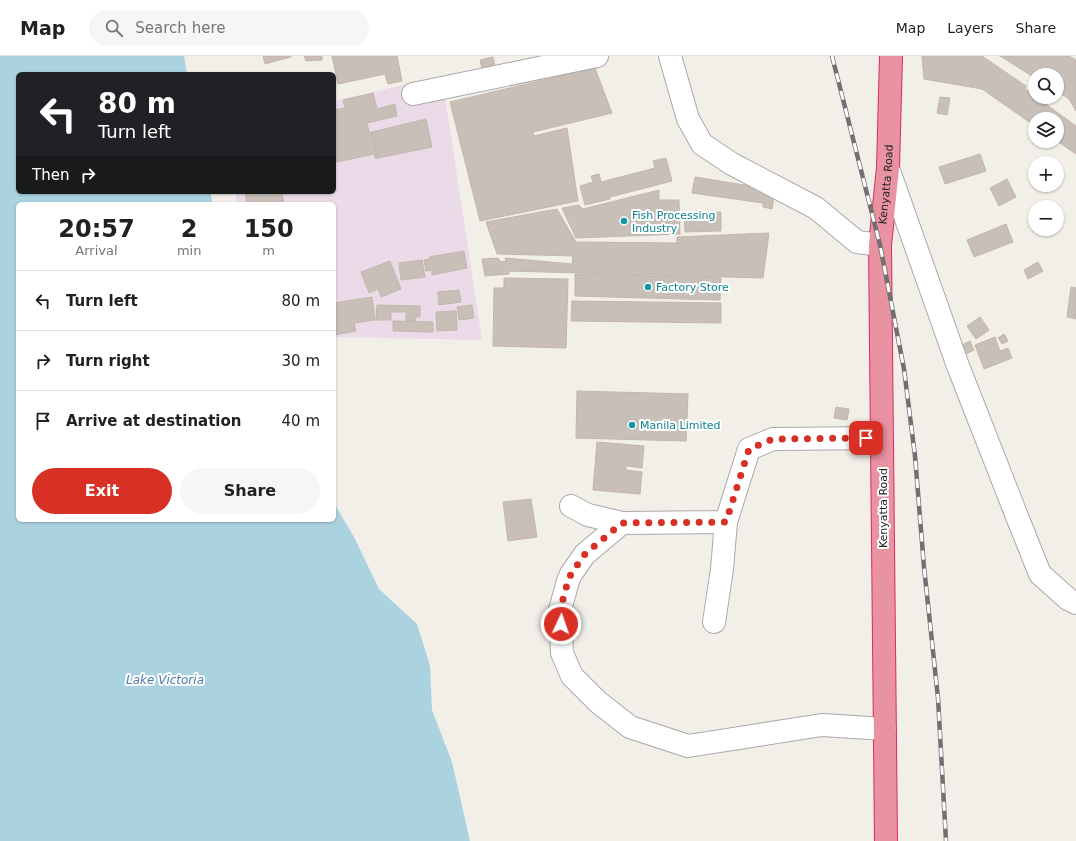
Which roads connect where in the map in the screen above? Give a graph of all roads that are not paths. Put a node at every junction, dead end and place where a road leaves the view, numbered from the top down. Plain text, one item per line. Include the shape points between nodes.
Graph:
1 (597, 56) edge
2 (670, 56) edge
3 (891, 56) edge
4 (413, 94) dead end
5 (888, 168) junction
6 (880, 245) junction
7 (882, 438) junction
8 (571, 506) dead end
9 (726, 522) junction
10 (622, 523) junction
11 (1076, 602) edge
12 (714, 622) dead end
13 (884, 729) junction
14 (886, 841) edge

1 - 4 street
2 - 6 street via 688,119 702,144 732,164 816,208 857,242
3 - 5 highway, Kenyatta Road
5 - 6 highway, Kenyatta Road
5 - 11 street via 958,366 1040,574 1068,599
6 - 7 highway, Kenyatta Road
7 - 9 street via 773,439 749,449
7 - 13 highway, Kenyatta Road
8 - 10 street via 588,515
9 - 10 street
9 - 12 street
10 - 13 street via 585,554 571,574 560,610 562,653 572,676 598,702 630,727 688,746 822,725
13 - 14 highway, Kenyatta Road

